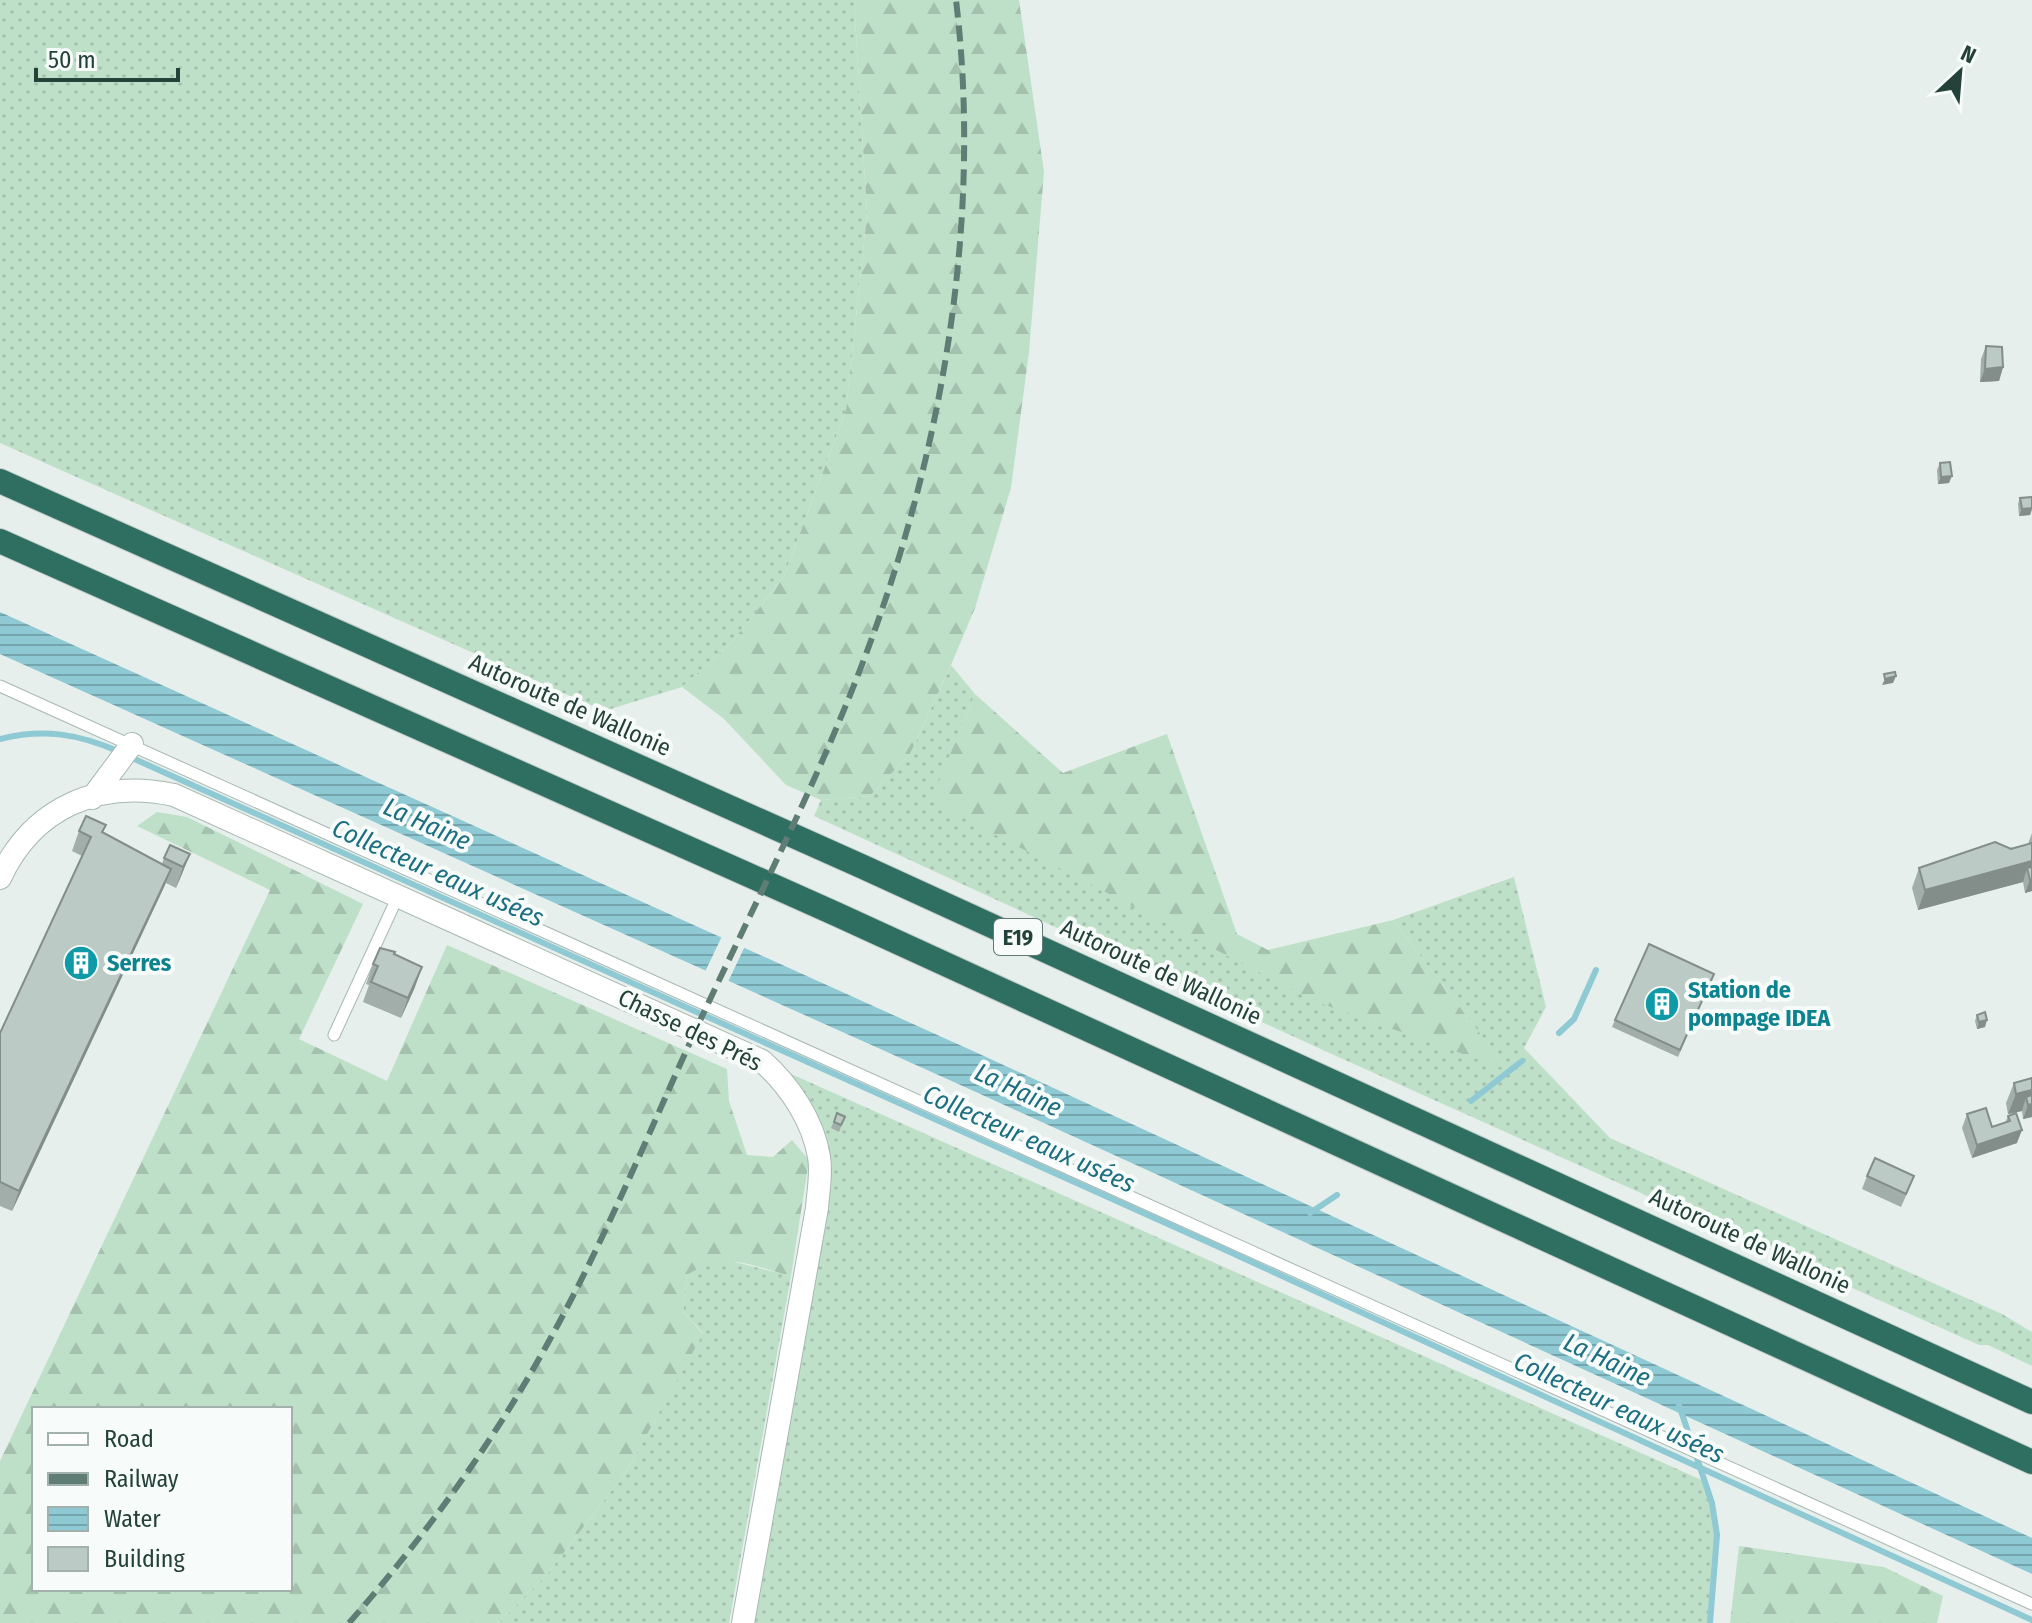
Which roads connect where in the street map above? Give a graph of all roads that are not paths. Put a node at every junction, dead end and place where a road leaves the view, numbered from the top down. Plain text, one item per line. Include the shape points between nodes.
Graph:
1 (0, 481) edge
2 (0, 541) edge
3 (0, 686) edge
4 (132, 744) junction
5 (85, 799) junction
6 (0, 878) edge
7 (399, 895) junction
8 (334, 1035) dead end
9 (2032, 1402) edge
10 (2032, 1462) edge
11 (2032, 1604) edge
12 (743, 1623) edge

1 - 9 highway, Autoroute de Wallonie / E19 via 876,872
2 - 10 highway, E19 via 836,914
3 - 4 lane
4 - 5 street
4 - 11 lane
5 - 6 street via 33,827
5 - 7 street, Chasse des Prés via 133,789 174,795
7 - 8 lane
7 - 12 street, Chasse des Prés via 762,1061 805,1116 820,1159 817,1208

